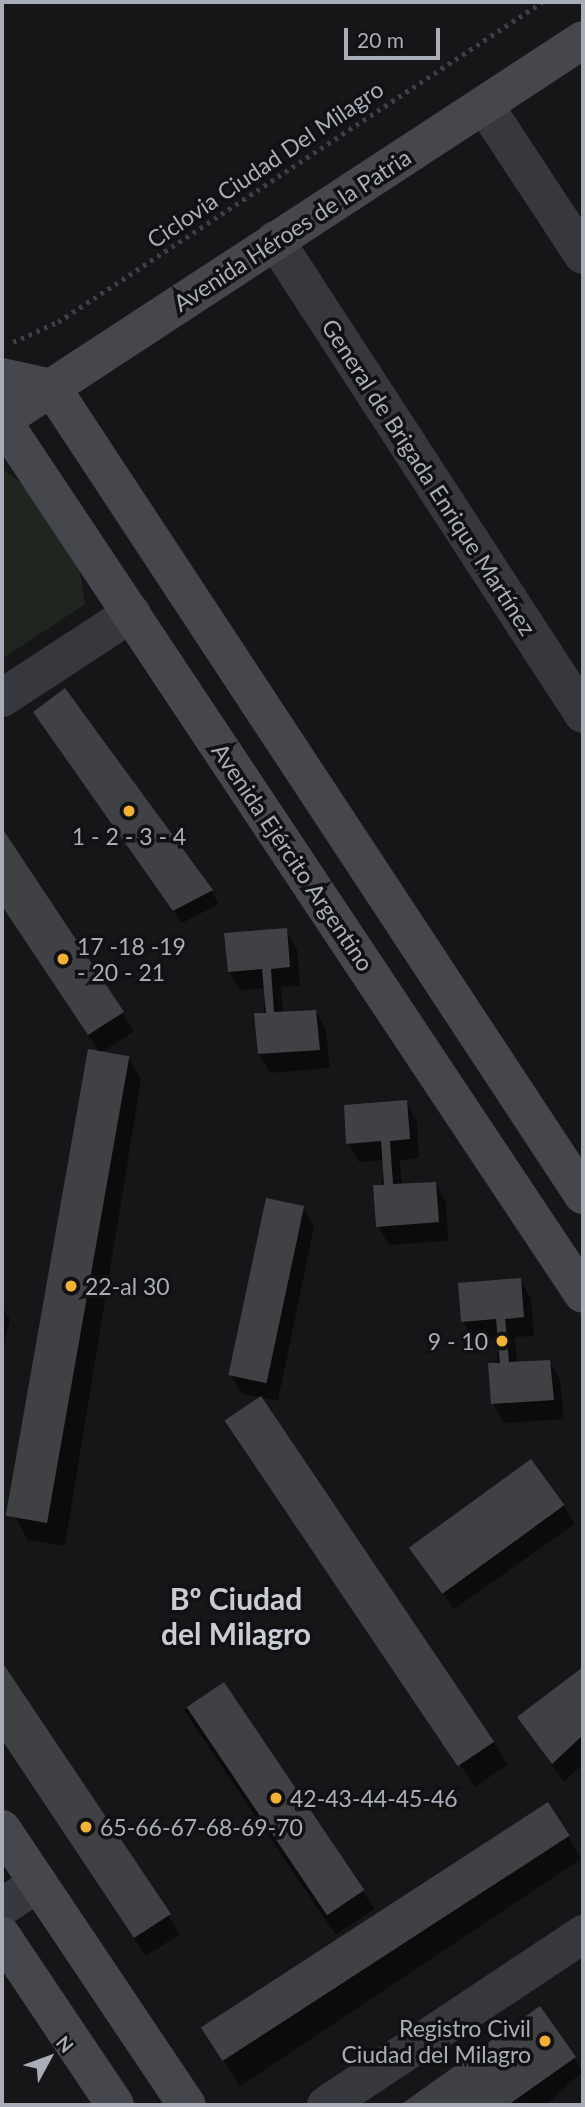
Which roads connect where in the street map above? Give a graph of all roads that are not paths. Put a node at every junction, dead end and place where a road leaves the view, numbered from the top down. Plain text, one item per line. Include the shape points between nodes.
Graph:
1 (583, 40) edge
2 (485, 106) junction
3 (275, 240) junction
4 (583, 255) edge
5 (2, 377) edge
6 (52, 388) junction
7 (2, 420) edge
8 (132, 613) junction
9 (2, 698) edge
10 (583, 714) edge
11 (583, 1195) edge
12 (583, 1294) edge
13 (2, 1829) edge
14 (37, 1884) junction
15 (2, 1907) edge
16 (583, 1934) edge
17 (2, 1936) edge
18 (115, 2105) edge
19 (187, 2105) edge
20 (326, 2105) edge

1 - 2 street, Avenida Héroes de la Patria
2 - 3 street, Avenida Héroes de la Patria
2 - 4 street
3 - 6 street, Avenida Héroes de la Patria
3 - 10 street, General de Brigada Enrique Martínez
5 - 6 street
6 - 7 street, Avenida Héroes de la Patria
6 - 11 street
7 - 8 street, Avenida Ejército Argentino
8 - 9 street
8 - 12 street, Avenida Ejército Argentino
13 - 14 street
14 - 15 street
14 - 19 street
16 - 20 street
17 - 18 street

